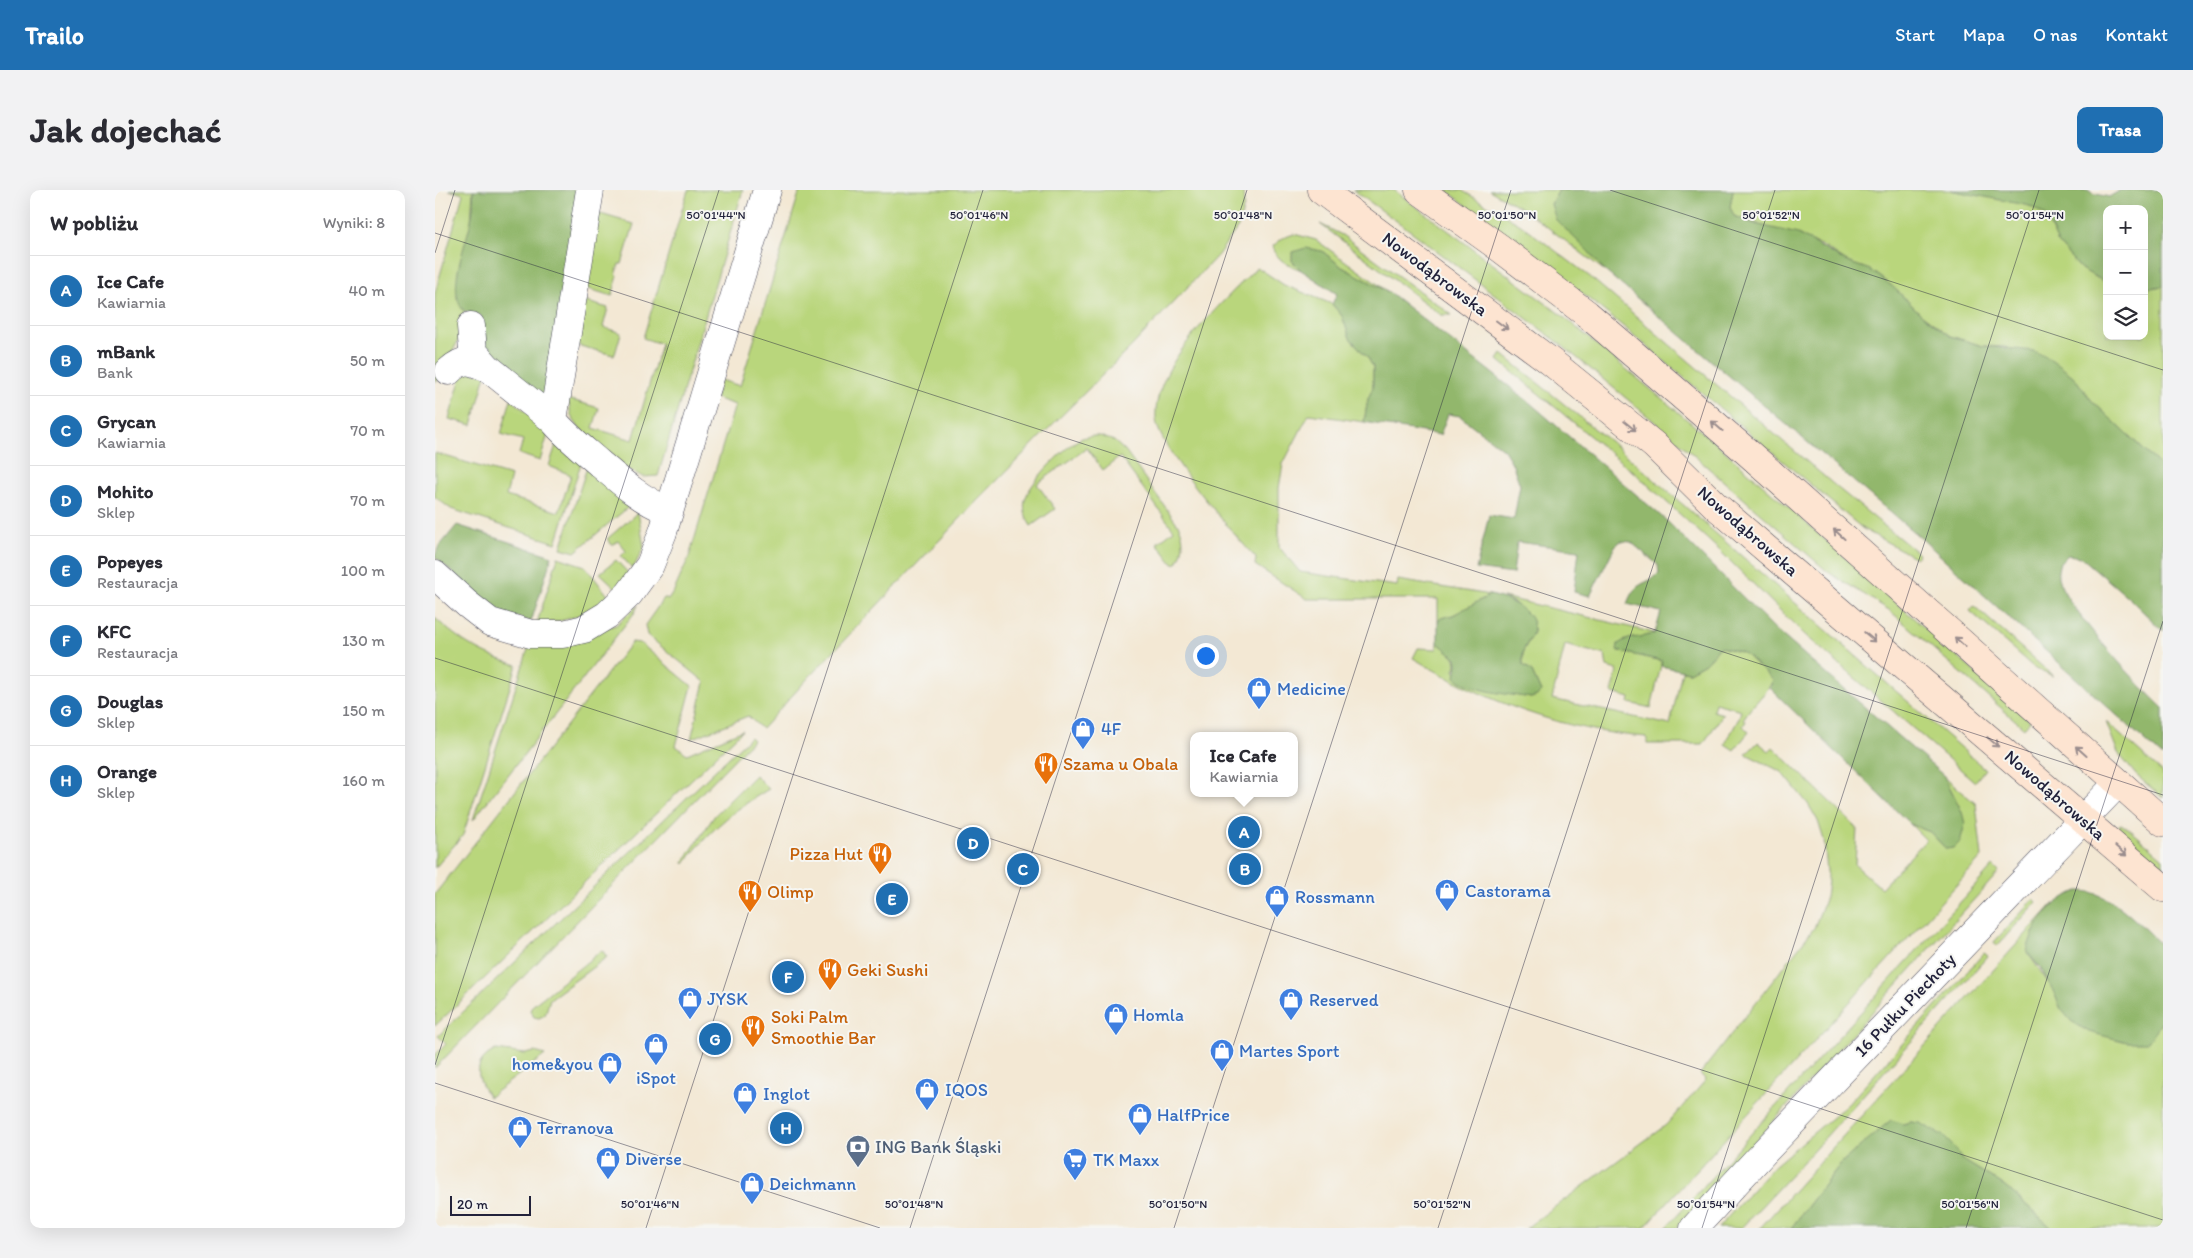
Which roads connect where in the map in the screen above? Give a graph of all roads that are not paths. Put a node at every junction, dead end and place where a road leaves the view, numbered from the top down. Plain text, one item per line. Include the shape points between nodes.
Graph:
1 (590, 190) edge
2 (767, 190) edge
3 (1321, 190) edge
4 (1419, 190) edge
5 (471, 326) dead end
6 (488, 368) junction
7 (449, 371) dead end
8 (553, 420) junction
9 (669, 511) junction
10 (435, 575) edge
11 (2118, 783) junction
12 (2084, 819) junction
13 (2163, 822) edge
14 (2163, 888) edge
15 (1694, 1228) edge

1 - 8 street
2 - 9 street
3 -> 12 street, Nowodąbrowska via 1549,361 1647,439 1716,506
11 -> 4 street via 1746,451 1587,314
5 - 6 street via 473,351
6 - 7 street via 464,360
6 - 8 street
8 - 9 street via 636,494
9 - 10 street via 651,565 607,616 584,629 547,635 509,629 478,614
11 - 12 street, 16 Pułku Piechoty
11 - 13 street
12 -> 14 street, Nowodąbrowska
12 - 15 street, 16 Pułku Piechoty

